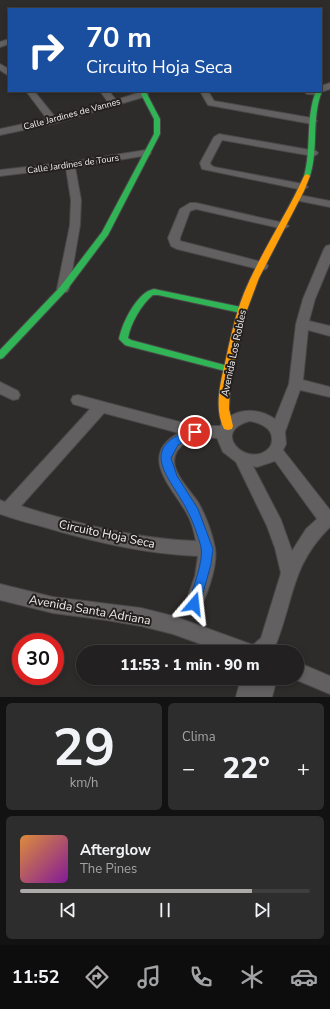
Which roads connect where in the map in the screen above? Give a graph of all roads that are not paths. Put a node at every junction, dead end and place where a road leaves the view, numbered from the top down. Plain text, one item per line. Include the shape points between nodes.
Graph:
1 (0, 66) edge
2 (8, 72) edge
3 (31, 92) edge
4 (105, 92) edge
5 (137, 92) edge
6 (205, 92) edge
7 (319, 92) edge
8 (144, 94) junction
9 (114, 103) junction
10 (53, 121) junction
11 (312, 121) junction
12 (0, 132) edge
13 (146, 153) junction
14 (313, 153) junction
15 (70, 166) junction
16 (0, 173) edge
17 (303, 187) junction
18 (299, 198) junction
19 (330, 204) edge
20 (284, 226) junction
21 (330, 249) edge
22 (262, 266) junction
23 (324, 276) edge
24 (63, 289) junction
25 (242, 310) junction
26 (302, 324) junction
27 (330, 330) edge
28 (0, 356) edge
29 (229, 369) junction
30 (296, 384) junction
31 (0, 387) edge
32 (330, 392) edge
33 (13, 395) dead end
34 (78, 400) dead end
35 (101, 406) junction
36 (226, 429) junction
37 (278, 431) junction
38 (195, 432) junction
39 (276, 451) junction
40 (240, 458) junction
41 (4, 509) edge
42 (328, 518) edge
43 (207, 549) junction
44 (289, 573) junction
45 (0, 592) edge
46 (194, 604) dead end
47 (229, 645) edge
48 (267, 645) edge
49 (304, 674) edge
50 (248, 685) edge
51 (266, 685) edge
52 (330, 685) edge
53 (245, 697) edge
54 (263, 697) edge

1 - 2 street
3 - 10 street
4 - 9 street
5 - 8 street
6 - 11 street via 211,103
7 - 11 street, Avenida Los Robles
8 - 9 street, Calle Jardines de Vannes
8 - 13 street via 157,119 157,134
9 - 10 street, Calle Jardines de Vannes
10 - 12 street, Calle Jardines de Vannes
11 - 14 street, Avenida Los Robles
13 - 15 street, Calle Jardines de Tours
13 - 24 street via 105,233
14 - 17 street, Avenida Los Robles
14 - 17 street via 219,137 205,163 206,167 211,169
15 - 16 street, Calle Jardines de Tours
15 - 24 street via 76,200 75,225
17 - 18 street, Avenida Los Robles
18 - 19 street
18 - 20 street, Avenida Los Robles
20 - 22 street, Avenida Los Robles
20 - 22 street via 196,206 185,209 174,238 175,243
21 - 23 street
22 - 25 street, Avenida Los Robles
23 - 26 street
24 - 28 street
25 - 29 street, Avenida Los Robles
25 - 29 street via 158,292 150,293 124,332 123,339 128,343
26 - 27 street
26 - 30 street
29 - 36 street, Avenida Los Robles via 223,402
30 - 32 street
30 - 37 street
31 - 33 street
34 - 35 street
35 - 38 street
35 - 41 street, Circuito Hoja Seca
36 - 37 street via 233,420 258,416
36 - 38 street
36 - 40 street via 226,444
37 - 39 street via 280,442
38 - 43 street via 174,442 166,458 172,478 193,509
39 - 40 street via 260,460
39 - 42 street
40 - 44 street via 275,525
41 - 43 street, Circuito Hoja Seca via 94,533 180,549
42 - 44 street via 302,548
43 - 46 street
44 - 48 street
45 - 47 street, Avenida Santa Adriana via 53,605 106,610 141,617 180,627
49 - 52 street
50 - 53 street
51 - 54 street

